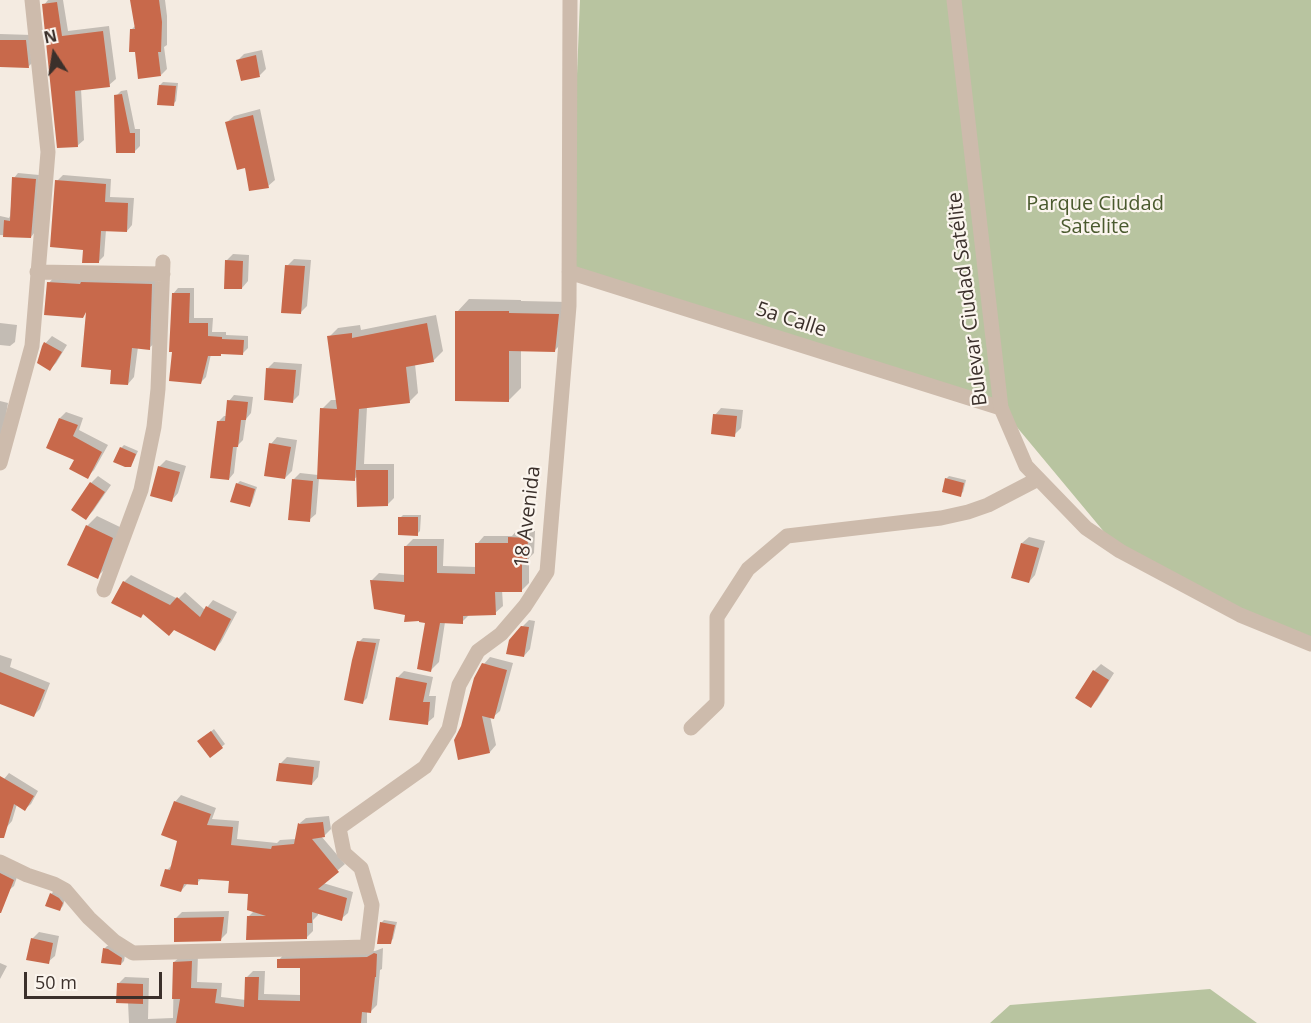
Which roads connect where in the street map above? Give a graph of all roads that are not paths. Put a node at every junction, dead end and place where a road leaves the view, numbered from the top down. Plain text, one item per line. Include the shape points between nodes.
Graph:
1 (32, 0) edge
2 (570, 0) edge
3 (954, 0) edge
4 (38, 272) junction
5 (569, 272) junction
6 (1001, 408) junction
7 (0, 463) edge
8 (1038, 479) junction
9 (104, 590) dead end
10 (1311, 644) edge
11 (691, 728) dead end
12 (0, 862) edge

1 - 4 street via 48,152
2 - 5 street, 18 Avenida
3 - 6 street, Bulevar Ciudad Satélite
4 - 7 street via 32,346
4 - 9 street via 163,268 154,427 141,490
5 - 6 street, 5a Calle
5 - 12 street, 18 Avenida via 547,572 525,606 478,651 459,685 449,729 425,767 339,828 344,853 361,868 372,905 368,947 133,953 105,934 65,890
6 - 8 street, Bulevar Ciudad Satélite via 1026,466
8 - 10 street, Bulevar Ciudad Satélite via 1086,528 1120,550 1240,615
8 - 11 street via 968,512 787,536 748,570 717,617 717,703

